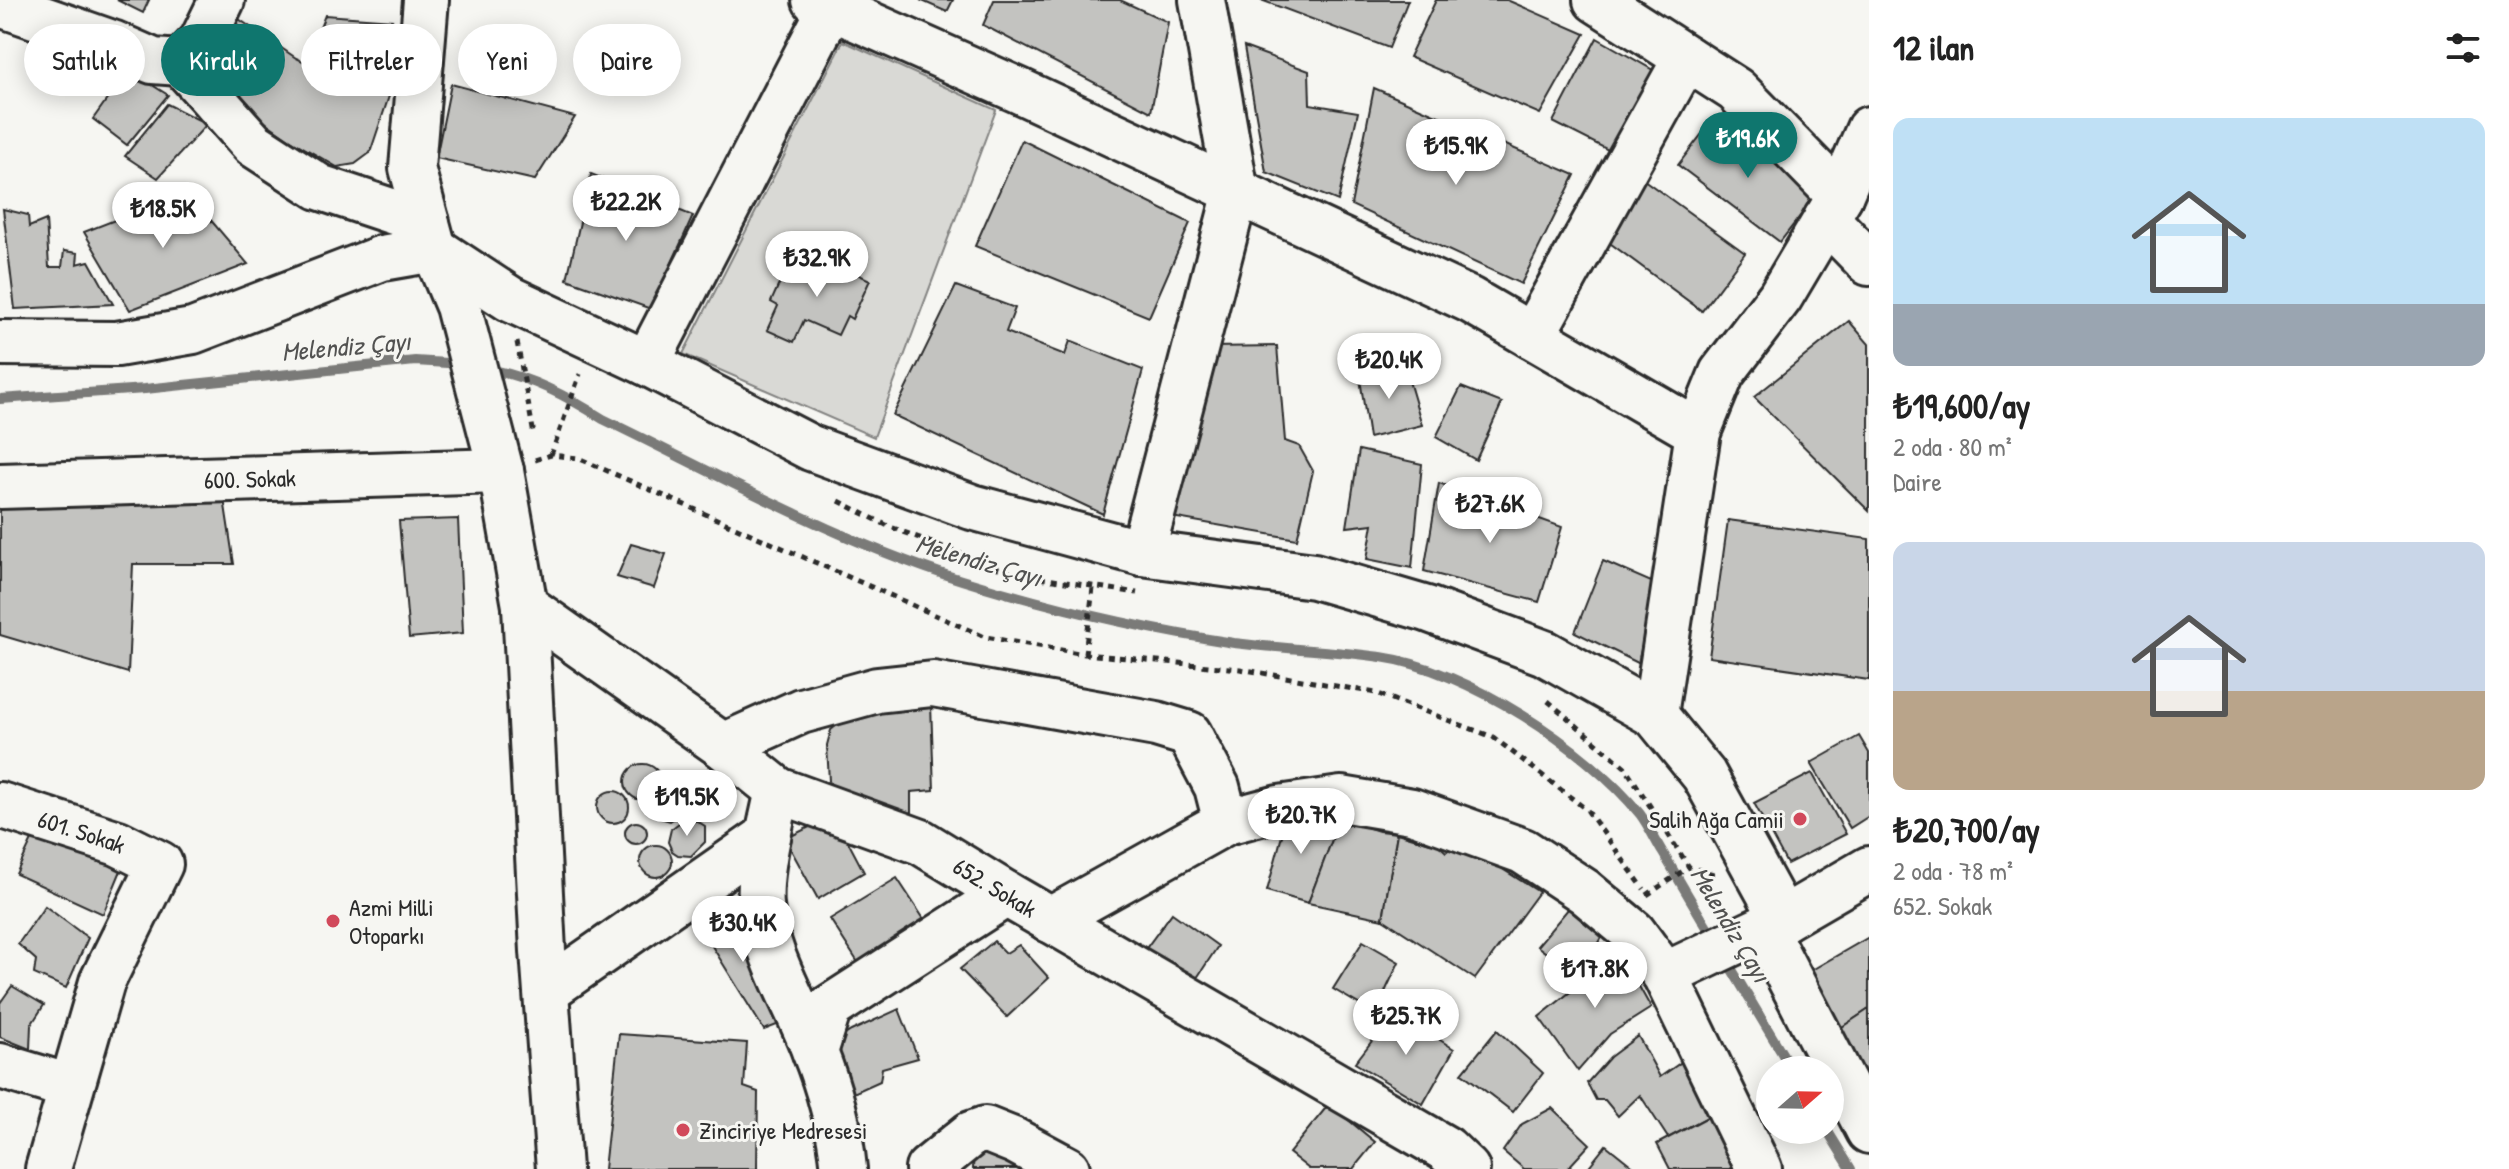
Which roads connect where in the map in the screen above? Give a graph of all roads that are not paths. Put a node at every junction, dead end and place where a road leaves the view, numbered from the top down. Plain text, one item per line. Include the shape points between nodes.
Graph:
1 (222, 0) edge
2 (426, 0) edge
3 (1202, 0) edge
4 (1596, 0) edge
5 (0, 4) edge
6 (823, 4) edge
7 (210, 24) edge
8 (1686, 58) junction
9 (161, 62) edge
10 (210, 96) edge
11 (1869, 129) edge
12 (1236, 192) junction
13 (1833, 208) junction
14 (430, 236) junction
15 (1869, 263) edge
16 (1532, 336) junction
17 (0, 343) edge
18 (647, 363) junction
19 (1698, 432) junction
20 (519, 465) junction
21 (0, 486) edge
22 (1142, 553) junction
23 (525, 606) junction
24 (1655, 715) junction
25 (723, 746) junction
26 (778, 790) junction
27 (0, 805) edge
28 (1226, 822) junction
29 (768, 836) junction
30 (1869, 869) edge
31 (1006, 894) junction
32 (1050, 920) junction
33 (1774, 924) junction
34 (1665, 975) junction
35 (547, 990) junction
36 (815, 1052) junction
37 (0, 1066) edge
38 (70, 1087) junction
39 (1869, 1131) edge
40 (1448, 1162) edge
41 (48, 1169) edge
42 (559, 1169) edge
43 (844, 1169) edge
44 (928, 1169) edge
45 (1067, 1169) edge
46 (1759, 1169) edge

1 - 7 street
2 - 14 street via 412,168
3 - 12 street
4 - 8 street
5 - 9 street
6 - 12 street
6 - 18 street
8 - 13 street via 1736,90
8 - 16 street
10 - 14 street via 253,144 319,187
11 - 13 street
12 - 16 street via 1470,300
12 - 22 street
13 - 15 street
13 - 19 street via 1780,297 1722,373
14 - 17 street via 193,331 117,344
14 - 18 street via 510,299
14 - 20 street
16 - 19 street
18 - 22 street via 811,448 972,507
19 - 24 street
20 - 21 street, 600. Sokak
20 - 23 street
22 - 24 street via 1314,576 1427,609 1545,653
23 - 25 street, 652. Sokak
23 - 35 street
24 - 33 street via 1704,775
25 - 26 street, 652. Sokak
25 - 28 street via 801,711 877,690 933,684 1189,734 1217,787
26 - 29 street
26 - 31 street, 652. Sokak via 921,842
27 - 38 street, 601. Sokak via 118,843 160,864 102,982
28 - 32 street
28 - 34 street via 1341,799 1412,811 1523,851 1633,932
29 - 35 street
29 - 36 street via 761,903 768,945
30 - 33 street
31 - 32 street, 652. Sokak
31 - 36 street via 829,1008
32 - 40 street, 652. Sokak
33 - 34 street
33 - 39 street
34 - 46 street
35 - 42 street
36 - 43 street via 841,1139
37 - 38 street
38 - 41 street
44 - 45 street via 985,1129

